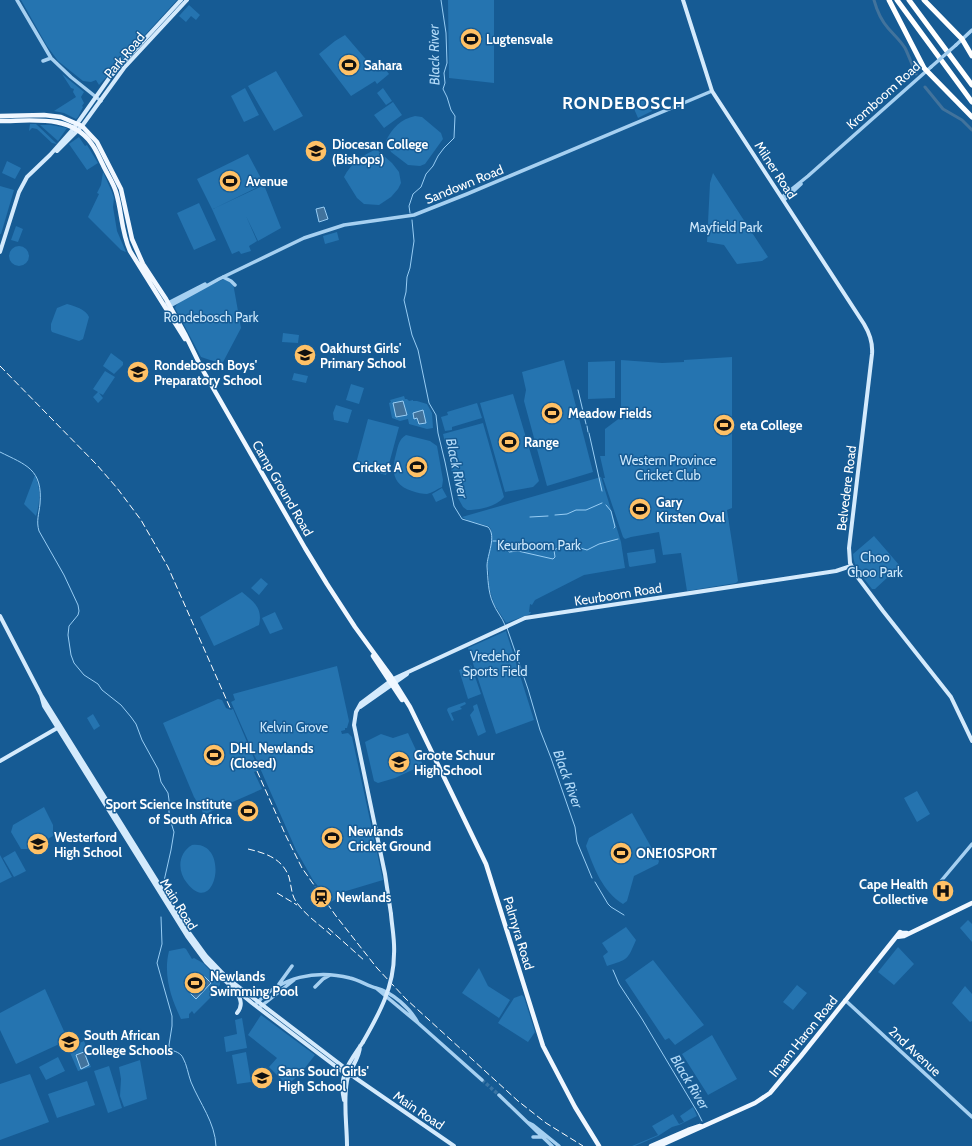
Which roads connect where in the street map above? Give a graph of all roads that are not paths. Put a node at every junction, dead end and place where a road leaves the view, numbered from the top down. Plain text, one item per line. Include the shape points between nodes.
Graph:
1 (17, 0) edge
2 (181, 0) edge
3 (187, 0) edge
4 (683, 0) edge
5 (889, 0) edge
6 (897, 0) edge
7 (909, 0) edge
8 (924, 0) edge
9 (972, 30) edge
10 (962, 39) junction
11 (972, 56) edge
12 (51, 58) junction
13 (43, 61) dead end
14 (924, 73) junction
15 (972, 85) edge
16 (712, 91) junction
17 (95, 96) junction
18 (101, 101) junction
19 (972, 102) edge
20 (0, 116) edge
21 (972, 117) edge
22 (0, 121) edge
23 (78, 127) junction
24 (783, 199) junction
25 (120, 212) junction
26 (127, 217) junction
27 (122, 224) junction
28 (0, 252) edge
29 (221, 278) junction
30 (235, 285) dead end
31 (166, 305) junction
32 (872, 343) joint
33 (852, 568) junction
34 (0, 616) edge
35 (392, 682) junction
36 (59, 727) junction
37 (972, 741) edge
38 (0, 761) edge
39 (972, 844) edge
40 (936, 887) dead end
41 (972, 903) edge
42 (906, 933) junction
43 (896, 936) junction
44 (292, 966) dead end
45 (333, 975) junction
46 (294, 980) junction
47 (315, 987) dead end
48 (234, 989) junction
49 (274, 989) junction
50 (845, 1000) junction
51 (258, 1005) junction
52 (237, 1013) dead end
53 (348, 1073) junction
54 (482, 1080) tunnel mouth
55 (499, 1095) tunnel mouth
56 (972, 1117) edge
57 (528, 1123) junction
58 (702, 1126) junction
59 (533, 1137) dead end
60 (542, 1138) junction
61 (675, 1140) junction
62 (347, 1146) edge
63 (454, 1146) edge
64 (552, 1146) edge
65 (559, 1146) edge
66 (600, 1146) edge
67 (651, 1146) edge
68 (659, 1146) edge
69 (662, 1146) edge

1 - 12 street
2 - 17 main road, Park Road
3 - 18 main road, Park Road via 128,64
4 - 16 main road, Milner Road
5 - 14 highway
6 - 19 highway
7 - 15 highway
8 - 10 highway
9 - 10 street, Kromboom Road
10 - 11 highway
10 - 14 street, Kromboom Road, bridge
12 - 13 street
12 - 17 street
14 - 21 highway
14 - 24 street, Kromboom Road
16 - 24 main road, Milner Road
16 - 29 street, Sandown Road via 414,215 332,228 304,238
17 - 18 street
17 - 23 main road, Park Road
18 - 23 main road, Park Road
20 - 23 main road via 50,115 65,118
22 - 23 main road via 53,121
23 - 25 main road, Camp Ground Road via 93,146 113,184
23 - 26 main road, Camp Ground Road via 93,137 101,149 121,189
23 - 28 main road via 61,147 33,170 22,185
24 - 32 main road, Milner Road via 869,332
25 - 26 main road
25 - 27 main road, Camp Ground Road
26 - 27 main road
26 - 31 main road, Camp Ground Road via 139,257
27 - 31 main road, Camp Ground Road via 125,241 133,257
29 - 30 street
29 - 31 street, Sandown Road via 204,284
31 - 35 main road, Camp Ground Road via 304,548
32 - 33 main road, Belvedere Road via 849,548
33 - 35 main road, Keurboom Road via 534,616 509,625
33 - 37 main road via 951,697
34 - 36 main road, Main Road
35 - 53 main road, Keurboom Road, bridge via 360,707 355,716 355,728 386,874 394,956 392,978 385,1002 355,1053
35 - 66 main road, Palmyra Road via 410,707 486,864 547,1055 580,1116
36 - 38 main road
36 - 48 main road, Main Road via 191,942 211,968
36 - 51 main road, Main Road via 198,946 222,973
39 - 40 street
41 - 42 main road
42 - 43 main road
42 - 43 main road, Imam Haron Road via 900,932
43 - 50 main road, Imam Haron Road
44 - 49 street
45 - 46 street via 312,974
45 - 47 street
45 - 54 street via 355,979 376,988
46 - 49 street
46 - 51 street
48 - 51 main road, Main Road
48 - 52 main road via 242,1003
49 - 51 street
50 - 56 street, 2nd Avenue
50 - 58 main road, Imam Haron Road via 770,1092 755,1103
51 - 53 main road, Main Road
53 - 62 main road via 342,1092
53 - 63 main road, Main Road
55 - 57 street
57 - 60 street
57 - 65 street
58 - 61 main road, Imam Haron Road
58 - 67 main road, Imam Haron Road
59 - 60 street
60 - 64 street
61 - 68 main road, Imam Haron Road
61 - 69 main road

